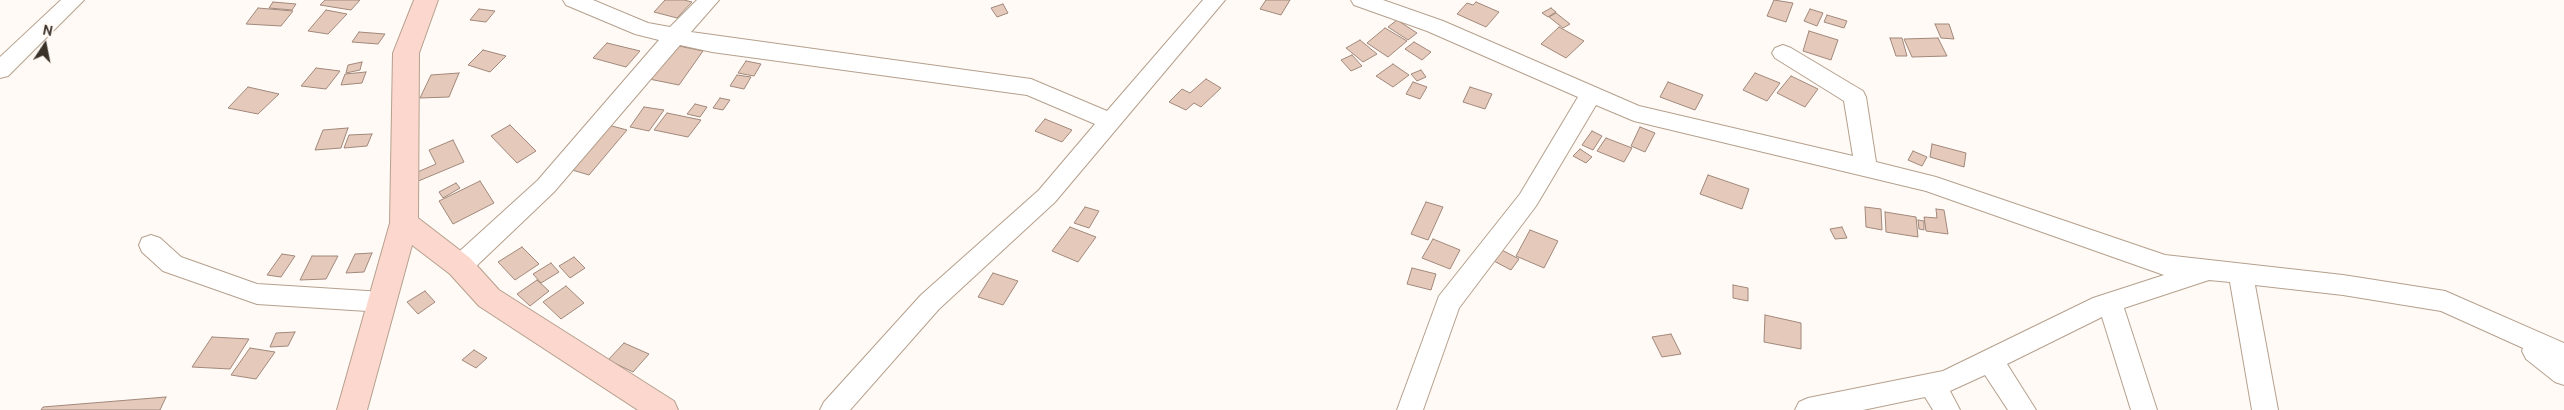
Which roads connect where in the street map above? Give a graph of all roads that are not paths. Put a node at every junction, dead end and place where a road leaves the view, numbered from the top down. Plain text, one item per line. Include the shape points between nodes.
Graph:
1 (74, 0) edge
2 (426, 0) edge
3 (573, 0) edge
4 (709, 0) edge
5 (1215, 0) edge
6 (1363, 0) edge
7 (675, 36) junction
8 (1783, 53) dead end
9 (0, 70) edge
10 (1591, 94) junction
11 (1111, 122) junction
12 (1866, 169) junction
13 (404, 223) junction
14 (151, 245) dead end
15 (460, 266) junction
16 (2210, 270) junction
17 (2241, 274) junction
18 (383, 302) junction
19 (2110, 303) junction
20 (2508, 330) junction
21 (2564, 355) edge
22 (1990, 360) junction
23 (2564, 374) edge
24 (1932, 384) junction
25 (1818, 409) edge
26 (352, 410) edge
27 (663, 410) edge
28 (833, 410) edge
29 (1410, 410) edge
30 (1947, 410) edge
31 (2024, 410) edge
32 (2144, 410) edge
33 (2265, 410) edge

1 - 9 street
2 - 13 main road via 406,53
3 - 7 street via 643,29
4 - 7 street
5 - 11 street
6 - 10 street via 1436,26
7 - 11 street via 712,44 1031,88
7 - 15 street via 546,186
8 - 12 street via 1856,97
10 - 12 street via 1634,113
10 - 29 street via 1528,200 1448,303
11 - 28 street via 1047,196 930,302
12 - 16 street via 1928,183 2165,265
13 - 15 main road
13 - 18 main road
14 - 18 street via 172,264 257,294
15 - 27 main road via 488,298
16 - 17 street
16 - 19 street
17 - 20 street via 2445,301
17 - 33 street
18 - 26 main road
19 - 22 street
19 - 32 street
20 - 21 street
20 - 23 street
22 - 24 street via 1947,381
22 - 31 street
24 - 25 street
24 - 30 street

